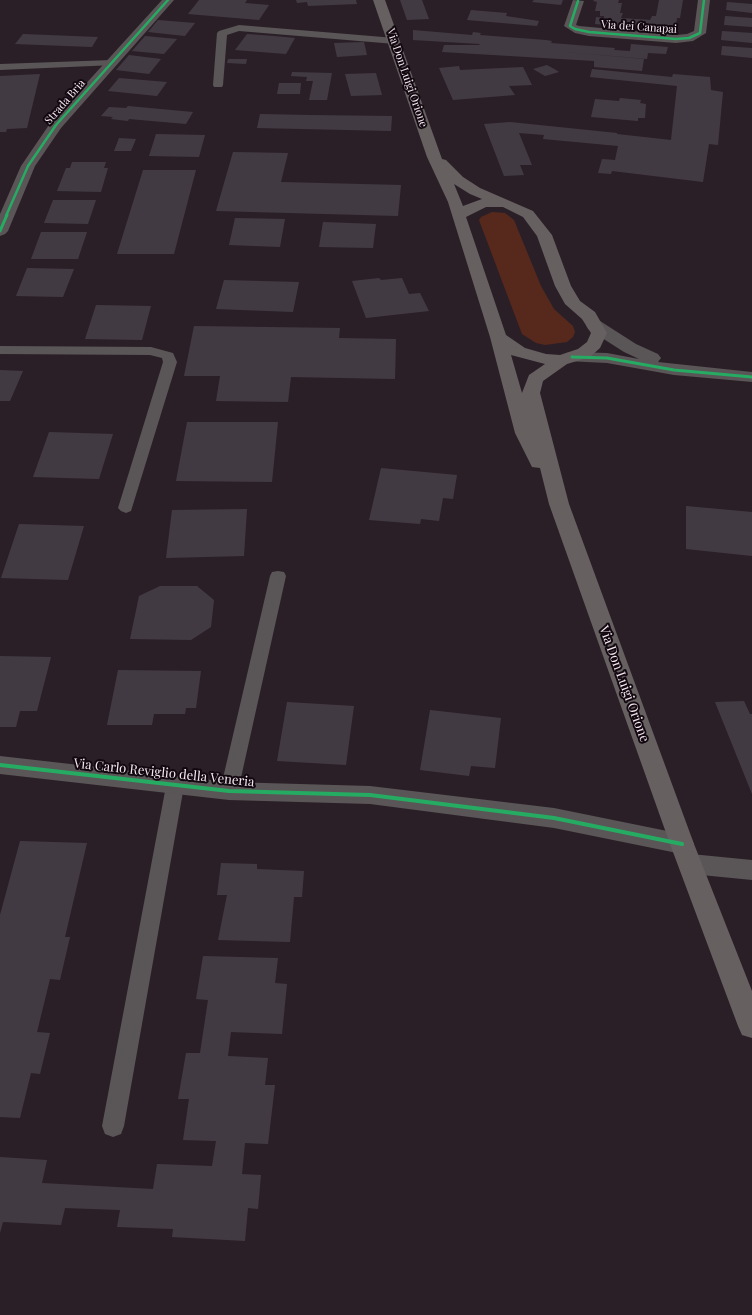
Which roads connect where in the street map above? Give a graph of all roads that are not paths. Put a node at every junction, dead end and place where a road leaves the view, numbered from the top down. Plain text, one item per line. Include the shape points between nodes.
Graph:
1 (168, 0) edge
2 (380, 0) edge
3 (704, 0) edge
4 (578, 1) dead end
5 (394, 41) junction
6 (112, 63) junction
7 (0, 67) edge
8 (218, 86) dead end
9 (434, 157) junction
10 (506, 203) junction
11 (458, 215) junction
12 (3, 219) edge
13 (0, 231) edge
14 (594, 325) junction
15 (498, 337) junction
16 (0, 350) edge
17 (567, 358) junction
18 (709, 373) junction
19 (752, 377) edge
20 (559, 504) junction
21 (126, 508) dead end
22 (278, 576) dead end
23 (0, 766) edge
24 (175, 786) junction
25 (229, 791) junction
26 (687, 854) junction
27 (752, 870) edge
28 (752, 1026) edge
29 (113, 1126) dead end

1 - 6 street, Strada Bria
2 - 5 main road, Via Don Luigi Orione
3 - 4 street, Via dei Canapai via 700,33 690,38 676,39 575,29 570,26
5 - 8 lane via 239,28 222,33
5 - 9 main road, Via Don Luigi Orione
6 - 7 lane
6 - 12 street, Strada Bria via 56,125 28,166
9 - 10 main road, Via Don Luigi Orione via 458,180 475,191
9 - 11 main road, Via Don Luigi Orione via 455,202
10 - 11 main road, Via Don Luigi Orione via 485,203
10 - 14 main road, Via Don Luigi Orione via 528,214 544,235 563,286 573,304 589,316
11 - 15 main road, Via Don Luigi Orione
12 - 13 street, Strada Bria
14 - 17 main road, Via Don Luigi Orione via 599,333 594,344 584,353
14 - 18 street via 647,356
15 - 17 main road via 519,352 546,359
15 - 20 main road, Via Don Luigi Orione via 524,433
16 - 21 lane via 150,351 168,356 170,362
17 - 18 street via 607,358 674,370
17 - 20 main road, Via Don Luigi Orione via 535,379 531,393
18 - 19 street
20 - 26 main road, Via Don Luigi Orione
22 - 25 lane
23 - 24 street, Via Carlo Reviglio della Veneria
24 - 25 street, Via Carlo Reviglio della Veneria
24 - 29 lane
25 - 26 street, Via Carlo Reviglio della Veneria via 370,796 554,818
26 - 27 street
26 - 28 main road, Via Don Luigi Orione

